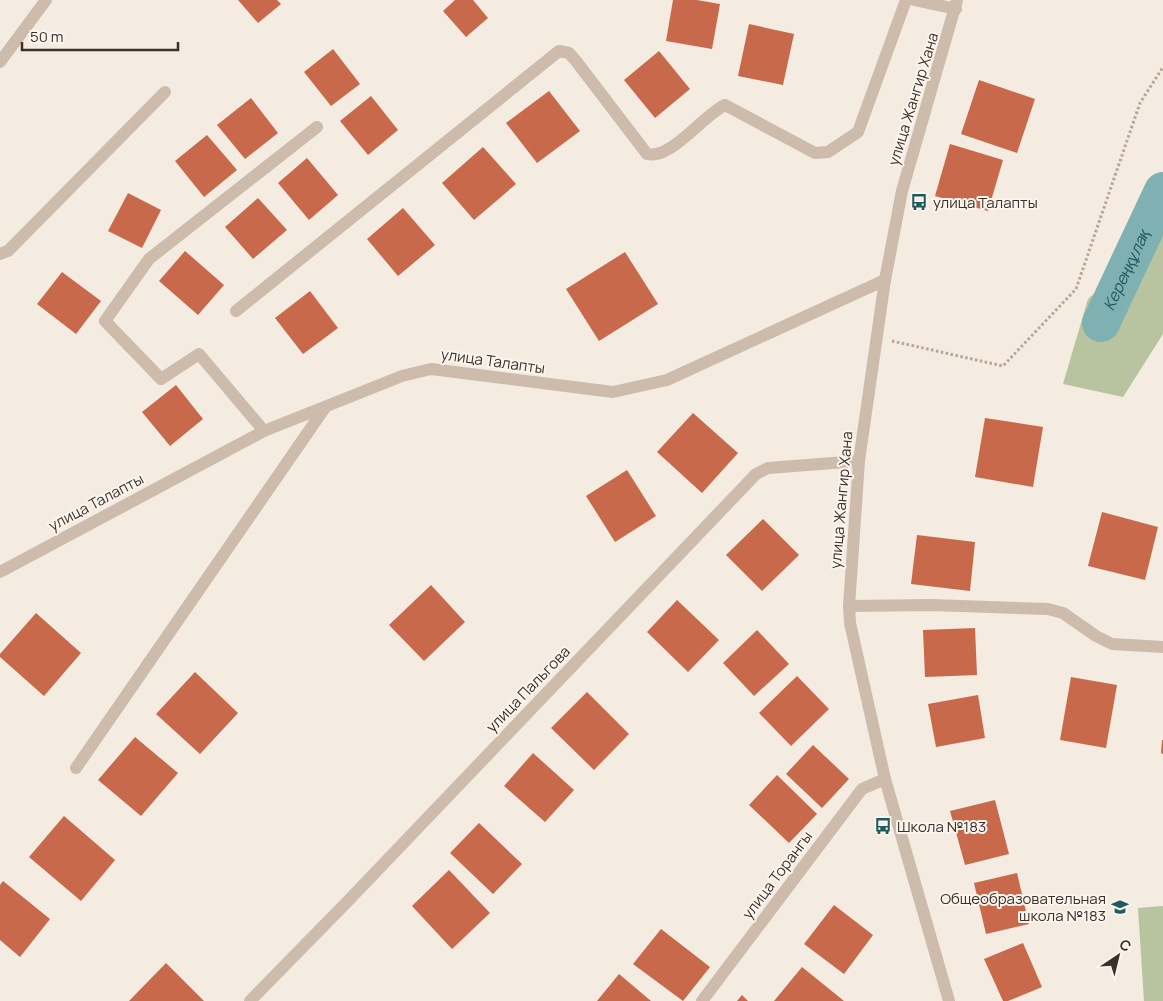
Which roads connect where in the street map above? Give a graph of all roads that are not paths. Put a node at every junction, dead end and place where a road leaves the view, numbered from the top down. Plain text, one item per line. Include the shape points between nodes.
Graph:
1 (46, 0) edge
2 (906, 0) edge
3 (914, 0) edge
4 (957, 4) edge
5 (0, 62) edge
6 (165, 92) dead end
7 (317, 127) dead end
8 (0, 254) edge
9 (884, 280) junction
10 (236, 311) dead end
11 (324, 409) junction
12 (264, 431) junction
13 (859, 461) junction
14 (0, 572) edge
15 (849, 606) junction
16 (1163, 648) edge
17 (76, 768) dead end
18 (885, 779) junction
19 (250, 1001) edge
20 (702, 1001) edge
21 (949, 1001) edge

1 - 5 street
2 - 10 street via 858,132 828,152 815,153 725,105 714,110 666,152 656,156 647,154 576,61 569,53 559,51
3 - 4 street
4 - 9 street, улица Жангир Хана via 902,191
6 - 8 street via 8,251
7 - 12 street via 149,259 105,322 161,379 198,354
9 - 11 street, улица Талапты via 667,380 613,392 431,370 402,376
9 - 13 street, улица Жангир Хана
11 - 12 street, улица Талапты
11 - 17 street
12 - 14 street, улица Талапты
13 - 15 street, улица Жангир Хана
13 - 19 street, улица Пальгова via 768,468 756,474
15 - 16 street via 932,604 1048,609 1064,613 1112,644
15 - 18 street, улица Жангир Хана
18 - 20 street, улица Торангы via 862,789
18 - 21 street, улица Жангир Хана

